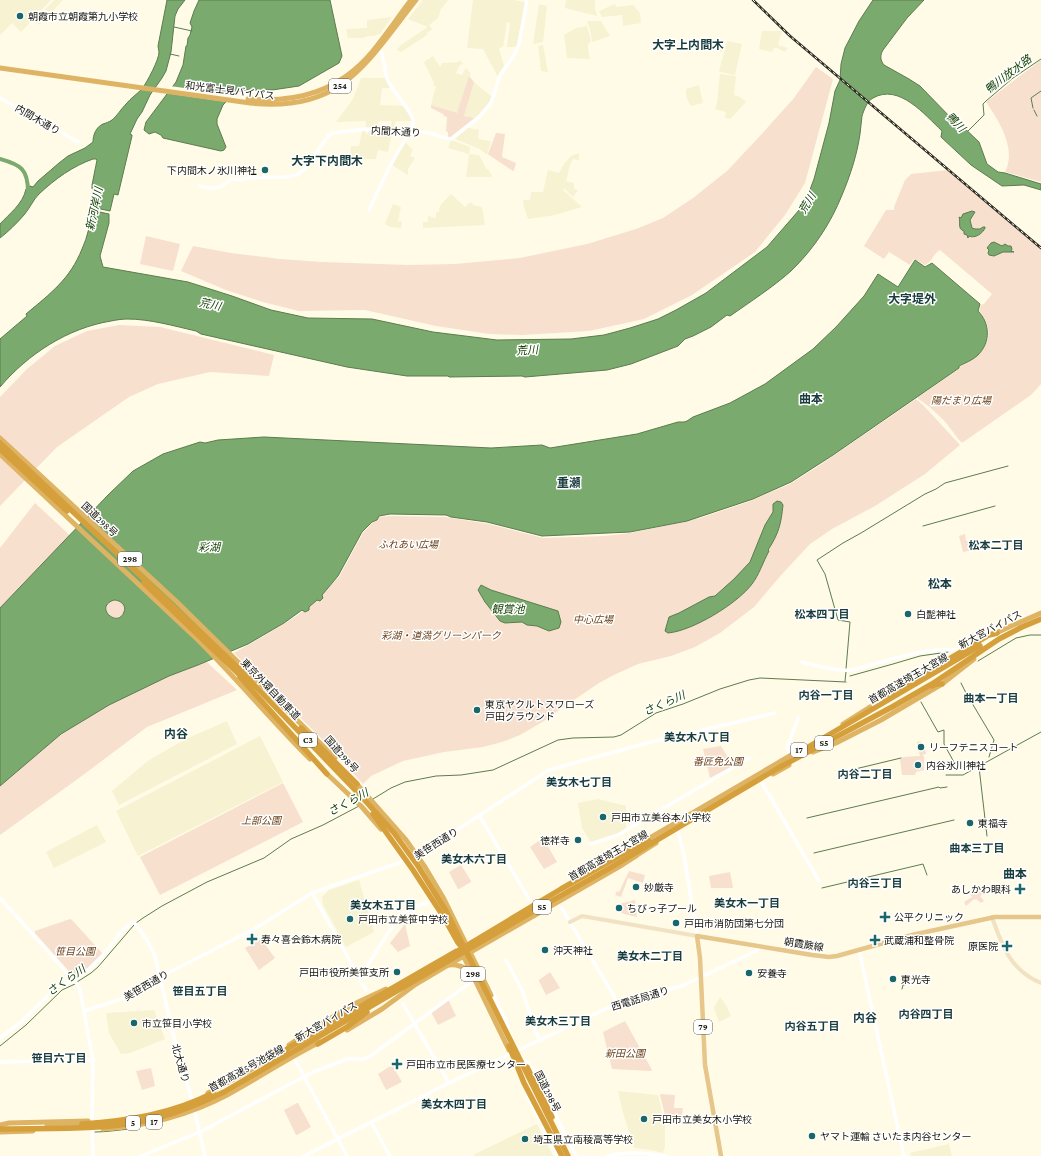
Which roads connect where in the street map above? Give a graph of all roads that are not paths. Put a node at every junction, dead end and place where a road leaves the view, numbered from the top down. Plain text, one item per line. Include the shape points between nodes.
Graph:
1 (411, 0) edge
2 (416, 0) edge
3 (526, 0) edge
4 (378, 48) junction
5 (0, 64) edge
6 (0, 68) edge
7 (122, 83) junction
8 (0, 98) edge
9 (410, 132) junction
10 (77, 142) dead end
11 (200, 186) dead end
12 (369, 210) dead end
13 (0, 438) edge
14 (0, 443) edge
15 (0, 449) edge
16 (0, 454) edge
17 (1041, 615) edge
18 (1041, 621) edge
19 (996, 633) junction
20 (966, 651) junction
21 (974, 659) junction
22 (802, 662) dead end
23 (228, 664) junction
24 (942, 684) junction
25 (262, 693) junction
26 (881, 705) junction
27 (775, 713) dead end
28 (798, 718) dead end
29 (832, 740) junction
30 (790, 756) junction
31 (748, 758) dead end
32 (327, 774) junction
33 (761, 781) junction
34 (357, 784) junction
35 (373, 814) junction
36 (479, 815) junction
37 (381, 817) junction
38 (676, 823) junction
39 (678, 830) junction
40 (652, 841) junction
41 (591, 844) dead end
42 (631, 848) junction
43 (418, 855) junction
44 (636, 856) junction
45 (405, 862) junction
46 (819, 881) dead end
47 (312, 893) junction
48 (0, 898) edge
49 (529, 899) dead end
50 (431, 901) junction
51 (561, 907) dead end
52 (992, 917) junction
53 (1041, 918) edge
54 (570, 922) junction
55 (698, 936) junction
56 (475, 944) junction
57 (760, 947) junction
58 (464, 950) junction
59 (859, 950) junction
60 (454, 956) junction
61 (506, 960) dead end
62 (448, 965) junction
63 (365, 969) dead end
64 (472, 972) junction
65 (160, 977) junction
66 (701, 977) junction
67 (474, 979) junction
68 (74, 980) junction
69 (1041, 983) edge
70 (416, 984) junction
71 (390, 987) junction
72 (366, 990) dead end
73 (402, 991) junction
74 (376, 1000) junction
75 (618, 1003) junction
76 (403, 1004) dead end
77 (84, 1010) junction
78 (360, 1010) junction
79 (355, 1021) junction
80 (414, 1024) junction
81 (0, 1038) edge
82 (311, 1040) junction
83 (539, 1040) junction
84 (318, 1044) junction
85 (288, 1046) junction
86 (518, 1050) junction
87 (511, 1053) junction
88 (293, 1056) junction
89 (520, 1056) junction
90 (93, 1060) junction
91 (0, 1062) edge
92 (266, 1064) junction
93 (256, 1074) junction
94 (522, 1074) junction
95 (304, 1076) junction
96 (449, 1083) junction
97 (192, 1100) junction
98 (182, 1108) dead end
99 (194, 1109) junction
100 (153, 1117) junction
101 (143, 1119) junction
102 (92, 1121) junction
103 (371, 1122) junction
104 (100, 1124) dead end
105 (0, 1125) edge
106 (0, 1130) edge
107 (93, 1130) junction
108 (200, 1132) junction
109 (338, 1139) junction
110 (94, 1156) edge
111 (141, 1156) edge
112 (205, 1156) edge
113 (304, 1156) edge
114 (347, 1156) edge
115 (390, 1156) edge
116 (558, 1156) edge
117 (563, 1156) edge
118 (570, 1156) edge
119 (576, 1156) edge
120 (608, 1156) edge
121 (665, 1156) edge
122 (721, 1156) edge
123 (904, 1156) edge

1 - 4 highway, 和光富士見バイパス / 254
2 - 4 highway, 和光富士見バイパス / 254
3 - 9 street, 内間木通り via 519,44 500,75 487,108 451,139 430,133
4 - 7 highway, 和光富士見バイパス / 254 via 350,74 332,85 297,98 230,99
4 - 9 street via 382,52 389,82 412,118
5 - 7 highway, 和光富士見バイパス / 254
6 - 7 highway, 和光富士見バイパス / 254
8 - 10 street, 内間木通り
9 - 11 street, 内間木通り via 366,129 333,133 328,136 305,169 297,175 231,179 217,188
9 - 12 street via 386,172
13 - 34 highway, 国道298号 / 298 via 177,602 320,743
14 - 25 highway, 東京外環自動車道 / C3 via 195,626
15 - 23 highway, 東京外環自動車道 / C3
16 - 32 highway, 国道298号 / 298 via 199,641 281,730
17 - 19 highway, 新大宮バイパス / 17
17 - 26 highway, 首都高速埼玉大宮線 / S5
18 - 21 highway, 新大宮バイパス / 17 via 1012,634
18 - 29 highway, 首都高速埼玉大宮線 / S5 via 999,639 925,688
19 - 20 highway, 新大宮バイパス / 17
19 - 26 highway, S5 via 892,693
20 - 21 street
20 - 22 street via 948,649 918,653 854,670
20 - 30 highway, 新大宮バイパス / 17
21 - 24 highway, 新大宮バイパス / 17
23 - 32 highway
23 - 35 highway, 東京外環自動車道 / C3
24 - 29 highway, 17 via 936,684 894,709
24 - 33 highway, 新大宮バイパス / 17 via 881,720 812,752
25 - 34 highway
25 - 37 highway, 東京外環自動車道 / C3
26 - 40 highway, 首都高速埼玉大宮線 / S5
27 - 36 street, 美笹西通り via 643,744 549,770
28 - 30 street via 787,748
29 - 40 highway, 首都高速埼玉大宮線 / S5
30 - 38 highway, 新大宮バイパス / 17
31 - 41 street via 618,835
32 - 45 highway, 国道298号 / 298 via 360,805
33 - 39 highway, 新大宮バイパス / 17
33 - 46 street
34 - 43 highway, 国道298号 / 298
35 - 58 highway via 413,870
35 - 117 highway, 東京外環自動車道 / C3 via 416,868 444,914 472,966
36 - 43 street, 美笹西通り
36 - 49 street
37 - 58 highway via 402,839 438,891
37 - 118 highway, 東京外環自動車道 / C3 via 413,858 438,897
38 - 39 street
38 - 42 highway, 新大宮バイパス / 17
39 - 44 highway, 新大宮バイパス / 17
39 - 55 street
40 - 56 highway, 首都高速埼玉大宮線 / S5
42 - 56 highway, 新大宮バイパス / 17 via 610,865
42 - 58 highway, 17
43 - 45 street, 美笹西通り
43 - 58 highway, 国道298号 / 298 via 439,889
44 - 56 highway, 新大宮バイパス / 17 via 611,866
44 - 58 highway, 17
45 - 47 street, 美笹西通り
45 - 50 highway, 国道298号 / 298
47 - 65 street, 美笹西通り via 253,929
47 - 72 street
48 - 68 street
50 - 58 highway, 国道298号 / 298
50 - 63 street via 411,908 396,921
51 - 54 street
52 - 53 main road, 朝霞蕨線
52 - 59 main road, 朝霞蕨線
52 - 69 main road via 1007,954 1024,973
54 - 55 main road via 582,916
54 - 75 street
55 - 57 main road, 朝霞蕨線
55 - 66 main road, 79
56 - 58 highway
56 - 58 highway via 467,943
56 - 58 highway via 471,952
56 - 92 highway, 首都高速5号池袋線 / 5
56 - 93 highway, 首都高速5号池袋線 / 5
57 - 59 main road, 朝霞蕨線 via 829,957
57 - 66 street, 西電話局通り
58 - 60 highway via 458,951
58 - 60 highway via 463,957
58 - 60 highway via 458,945
58 - 62 highway, 17
58 - 64 highway, 国道298号 / 298
58 - 71 highway, 17
58 - 86 highway, 国道298号 / 298 via 478,968
58 - 117 highway via 524,1083
58 - 118 highway via 519,1055 535,1080
59 - 123 street
60 - 73 highway
60 - 74 highway
60 - 78 highway, 新大宮バイパス / 17
61 - 83 street via 522,990
62 - 64 highway via 454,964
62 - 70 highway, 17
64 - 67 highway, 国道298号 / 298
65 - 68 street, 北大通り via 155,956 147,940 132,922 104,954
65 - 77 street, 美笹西通り via 128,997
65 - 97 street, 北大通り
66 - 75 street, 西電話局通り via 682,986
66 - 122 main road, 79 via 705,1065
67 - 80 street
67 - 87 highway, 国道298号 / 298
68 - 77 street via 79,986
68 - 81 street via 59,985 20,1023
70 - 74 highway, 17 via 398,994
70 - 84 highway, 17 via 375,1013
71 - 78 highway
71 - 85 highway, 17 via 352,1005
73 - 79 highway
73 - 93 highway
74 - 82 highway, 新大宮バイパス / 17
74 - 85 highway via 341,1015
74 - 92 highway
75 - 83 street, 西電話局通り
76 - 80 street
77 - 90 street
78 - 82 highway, 新大宮バイパス / 17 via 206,1099
79 - 82 highway
79 - 84 highway
80 - 95 street via 365,1059 346,1059
80 - 96 street
83 - 86 street, 西電話局通り
84 - 88 highway, 17
85 - 97 highway, 17 via 223,1086
86 - 87 street, 西電話局通り
86 - 89 highway, 国道298号 / 298
87 - 94 highway, 国道298号 / 298
87 - 96 street, 西電話局通り
88 - 95 street
88 - 99 highway, 17 via 228,1094
89 - 118 highway, 国道298号 / 298
89 - 119 street via 532,1068
90 - 91 street
90 - 102 street
92 - 105 highway, 首都高速5号池袋線 / 5 via 208,1096 152,1115 96,1123
93 - 106 highway, 首都高速5号池袋線 / 5 via 203,1102 153,1119 100,1127
94 - 116 street via 522,1085
94 - 117 highway, 国道298号 / 298
95 - 108 street
95 - 109 street
96 - 103 street, 西電話局通り
97 - 99 street, 北大通り
97 - 100 highway, 17
98 - 100 highway, 17
99 - 100 highway, 17
99 - 108 street, 北大通り
100 - 101 highway, 17
100 - 101 highway, 17
101 - 102 highway, 17
101 - 104 highway, 17
101 - 107 highway, 17 via 112,1129
102 - 105 highway, 17
102 - 107 street
103 - 109 street, 西電話局通り
103 - 115 street
105 - 106 highway via 81,1126
106 - 107 highway, 17
107 - 110 street
108 - 111 street
108 - 112 street, 北大通り
109 - 113 street, 西電話局通り
109 - 114 street
120 - 121 street via 649,1153

